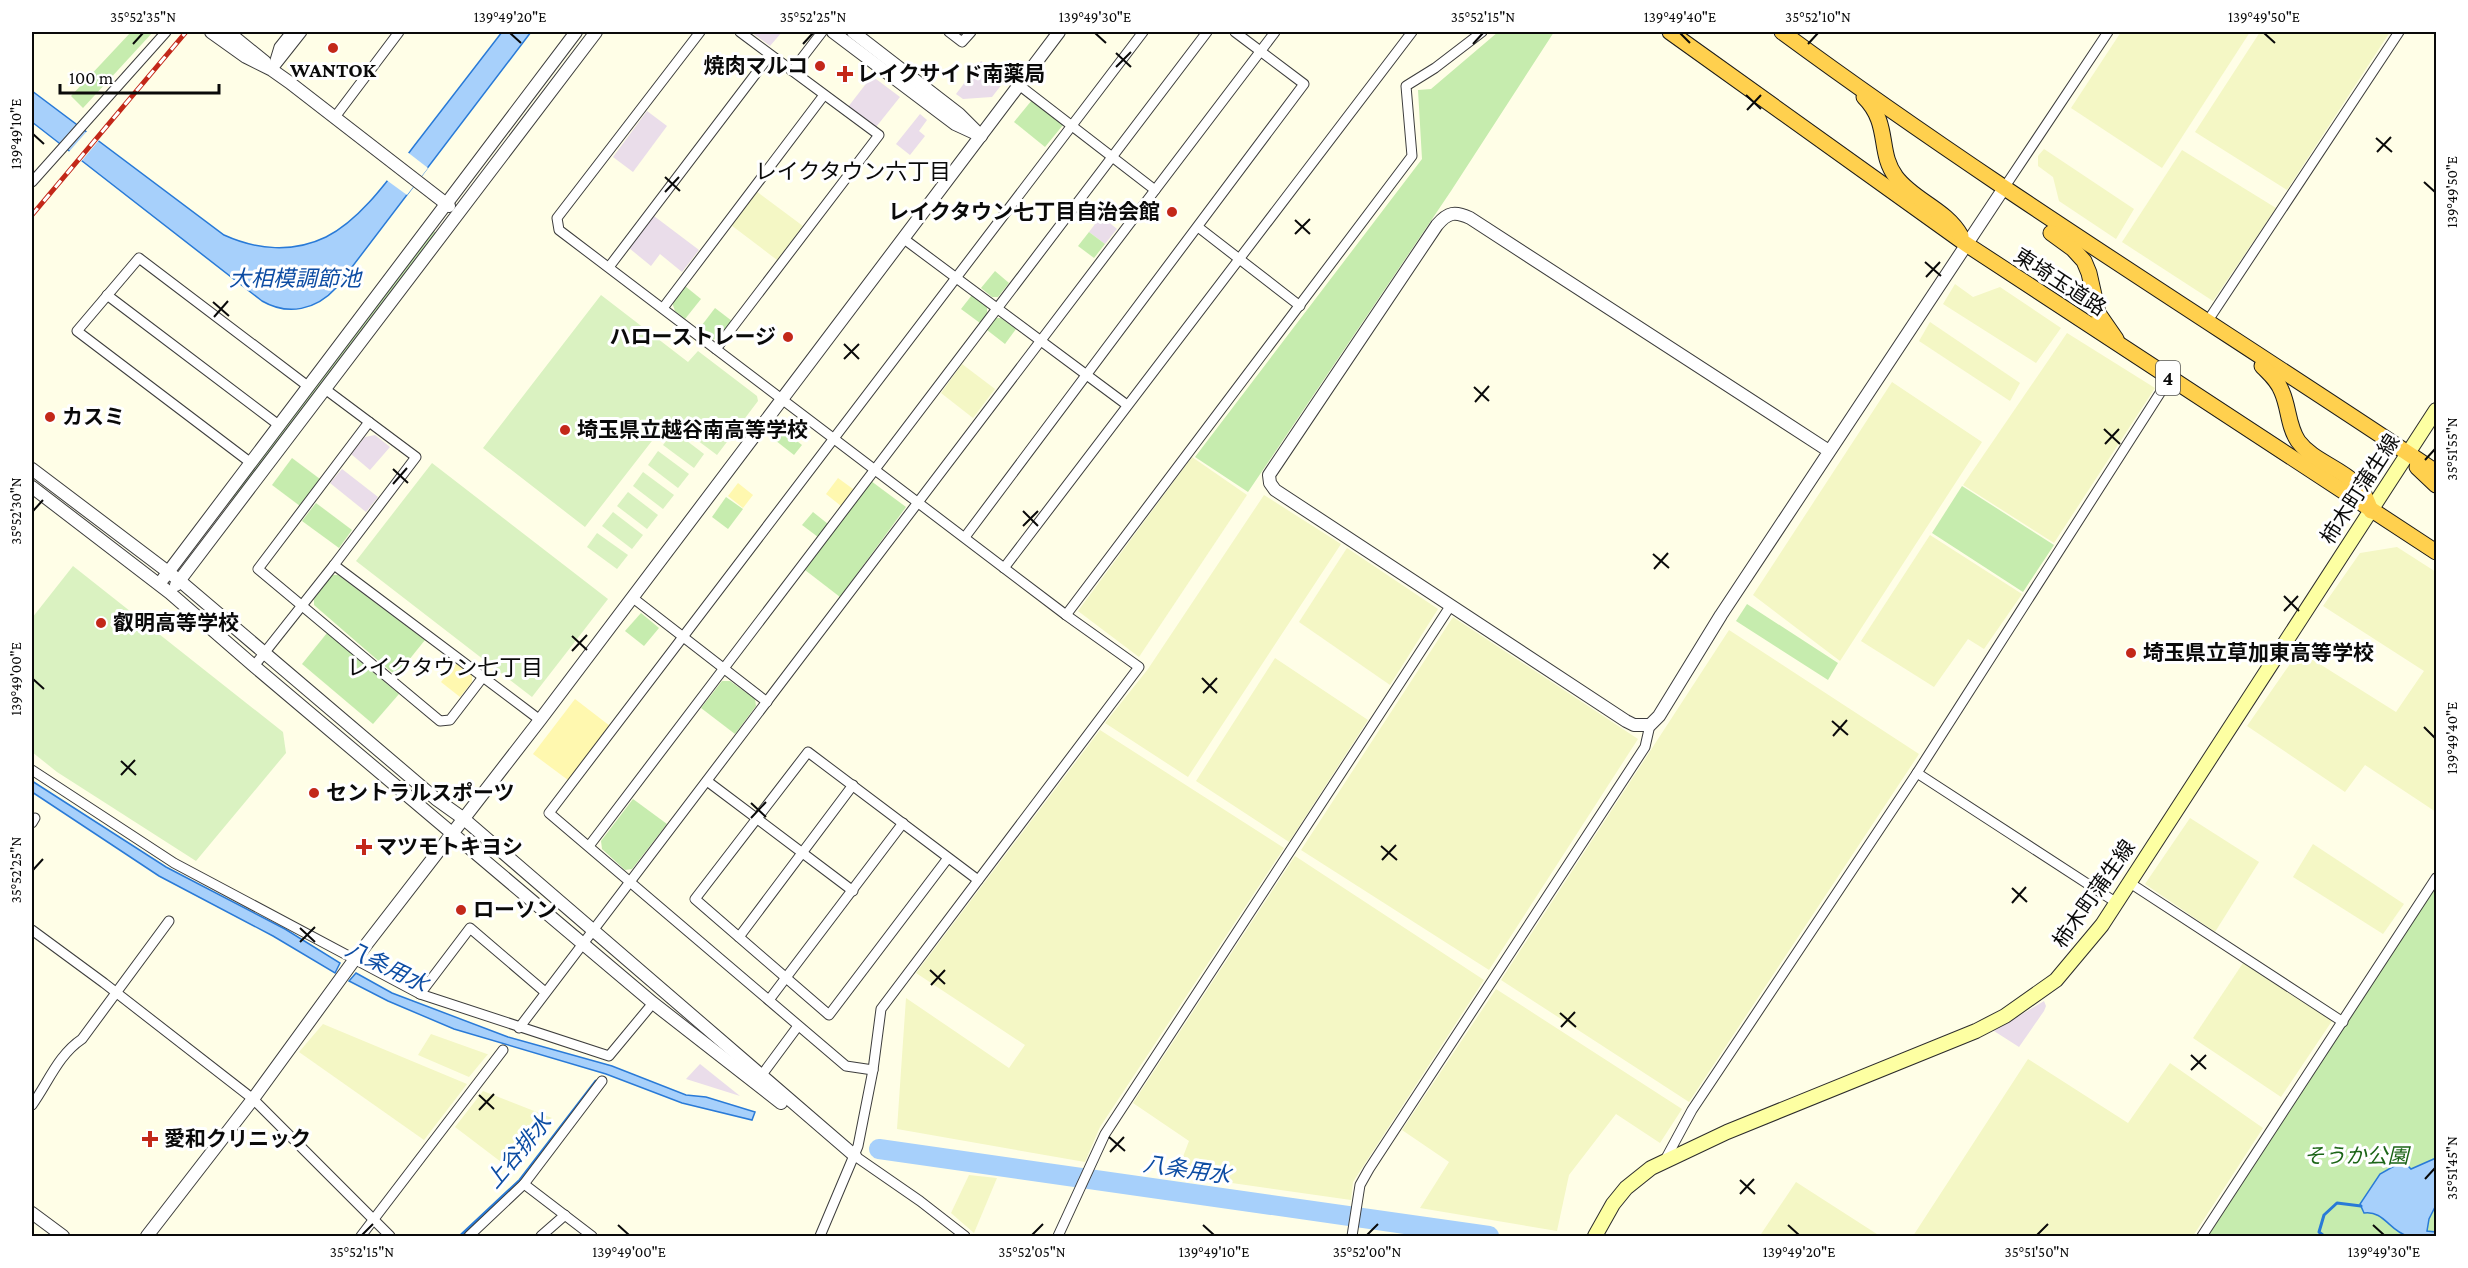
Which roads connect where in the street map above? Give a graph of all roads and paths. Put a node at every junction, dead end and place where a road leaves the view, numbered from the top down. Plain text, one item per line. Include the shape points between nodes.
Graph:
1 (166, 32) edge
2 (211, 32) edge
3 (228, 32) edge
4 (291, 32) edge
5 (302, 32) edge
6 (399, 32) edge
7 (576, 32) edge
8 (596, 32) edge
9 (700, 32) edge
10 (740, 32) edge
11 (822, 32) edge
12 (833, 32) edge
13 (853, 32) edge
14 (949, 32) edge
15 (971, 32) edge
16 (1059, 32) edge
17 (1143, 32) edge
18 (1207, 32) edge
19 (1235, 32) edge
20 (1275, 32) edge
21 (1412, 32) edge
22 (1482, 32) edge
23 (1670, 32) edge
24 (1782, 32) edge
25 (2108, 32) edge
26 (2399, 32) edge
27 (1260, 50) junction
28 (770, 55) junction
29 (272, 70) junction
30 (792, 71) junction
31 (1847, 80) junction
32 (1019, 85) junction
33 (824, 95) junction
34 (334, 117) junction
35 (1073, 125) junction
36 (981, 136) junction
37 (1113, 156) junction
38 (32, 182) edge
39 (2004, 188) junction
40 (1155, 190) junction
41 (445, 203) junction
42 (458, 212) junction
43 (1198, 227) junction
44 (904, 239) junction
45 (1966, 244) junction
46 (1240, 260) junction
47 (609, 267) junction
48 (956, 277) junction
49 (107, 294) junction
50 (1300, 306) junction
51 (663, 308) junction
52 (999, 309) junction
53 (2207, 321) junction
54 (1041, 341) junction
55 (2238, 344) junction
56 (716, 349) junction
57 (2131, 353) junction
58 (1087, 375) junction
59 (2169, 379) junction
60 (309, 387) junction
61 (325, 389) junction
62 (782, 399) junction
63 (1127, 405) junction
64 (2436, 410) edge
65 (369, 422) junction
66 (280, 426) junction
67 (833, 439) junction
68 (1829, 452) junction
69 (2408, 453) junction
70 (251, 463) junction
71 (32, 469) edge
72 (875, 469) junction
73 (2436, 472) edge
74 (2436, 485) edge
75 (32, 487) edge
76 (919, 501) junction
77 (2371, 510) junction
78 (965, 537) junction
79 (2436, 552) edge
80 (334, 565) junction
81 (1004, 568) junction
82 (168, 573) junction
83 (180, 581) junction
84 (159, 585) junction
85 (170, 593) junction
86 (633, 598) junction
87 (1451, 605) junction
88 (304, 606) junction
89 (1066, 615) junction
90 (684, 636) junction
91 (264, 654) junction
92 (254, 666) junction
93 (724, 669) junction
94 (483, 676) junction
95 (766, 702) junction
96 (540, 720) junction
97 (1650, 725) junction
98 (32, 770) edge
99 (1917, 773) junction
100 (707, 781) junction
101 (853, 785) junction
102 (464, 819) junction
103 (757, 819) junction
104 (903, 823) junction
105 (453, 832) junction
106 (589, 846) junction
107 (803, 854) junction
108 (948, 858) junction
109 (2436, 878) edge
110 (978, 880) junction
111 (630, 882) junction
112 (2130, 882) junction
113 (853, 891) junction
114 (2117, 903) junction
115 (169, 921) dead end
116 (32, 930) edge
117 (593, 932) junction
118 (739, 938) junction
119 (583, 944) junction
120 (352, 964) junction
121 (786, 979) junction
122 (545, 993) junction
123 (116, 994) junction
124 (420, 994) junction
125 (769, 1000) junction
126 (653, 1003) junction
127 (2343, 1022) junction
128 (798, 1026) junction
129 (519, 1028) junction
130 (503, 1050) dead end
131 (873, 1070) junction
132 (761, 1076) junction
133 (603, 1081) dead end
134 (253, 1099) junction
135 (32, 1105) edge
136 (855, 1156) junction
137 (1665, 1160) junction
138 (524, 1184) junction
139 (32, 1213) edge
140 (565, 1215) junction
141 (374, 1220) junction
142 (63, 1236) edge
143 (147, 1236) edge
144 (361, 1236) edge
145 (390, 1236) edge
146 (469, 1236) edge
147 (542, 1236) edge
148 (592, 1236) edge
149 (820, 1236) edge
150 (965, 1236) edge
151 (1058, 1236) edge
152 (1352, 1236) edge
153 (1595, 1236) edge
154 (2202, 1236) edge

1 - 38 street
2 - 29 street
3 - 29 street
4 - 29 street via 279,48
5 - 29 street
6 - 34 street
7 - 41 street
8 - 42 street
9 - 47 street via 557,218 559,230
10 - 28 street
11 - 30 street
12 - 36 street via 955,124
13 - 36 street via 959,114
14 - 15 street via 962,42
16 - 32 street
17 - 35 street
18 - 37 street
19 - 27 street
20 - 27 street
21 - 46 street
22 - 50 street via 1406,87 1412,156
23 - 45 highway, 東埼玉道路 / 4
24 - 31 highway, 4
25 - 39 street
26 - 53 street
27 - 40 street
27 - 43 street via 1304,84
28 - 30 street
28 - 47 street
29 - 34 street
30 - 33 street
31 - 39 highway, 4
31 - 45 highway, 4 via 1878,116 1888,163 1895,176 1907,190 1948,218
32 - 35 street
32 - 36 street
33 - 51 street
33 - 56 street via 879,135
34 - 41 street
35 - 37 street
35 - 48 street
36 - 44 street
37 - 40 street
37 - 52 street
39 - 45 street
39 - 53 highway, 4
39 - 57 highway, 4 via 2026,216 2062,239 2084,261 2098,314
40 - 54 street
41 - 42 street
41 - 60 street
42 - 61 street
43 - 46 street
43 - 58 street
44 - 48 street
44 - 62 street
45 - 57 highway, 東埼玉道路 / 4
45 - 68 street
46 - 50 street
46 - 63 street
47 - 51 street
48 - 52 street
48 - 67 street
49 - 60 street via 139,258
49 - 66 street
49 - 70 street via 77,331
50 - 89 street
51 - 56 street
52 - 54 street
52 - 72 street
53 - 55 highway, 4
54 - 58 street
54 - 76 street
55 - 69 highway, 4
55 - 77 highway, 4 via 2277,382 2299,442 2354,482
56 - 62 street
57 - 59 highway, 東埼玉道路 / 4
58 - 63 street
58 - 78 street
59 - 77 highway, 東埼玉道路 / 4
59 - 99 street
60 - 66 street
61 - 65 street
61 - 83 street
62 - 67 street
62 - 86 street
63 - 81 street
64 - 69 main road, 柿木町蒲生線
65 - 80 street via 416,457
65 - 88 street via 258,569
66 - 70 street
67 - 72 street
67 - 90 street
68 - 87 street via 1470,218 1450,213 1437,225 1269,475 1275,490
68 - 97 street
69 - 73 highway, 4
69 - 74 highway, 4 via 2418,470
69 - 77 main road, 柿木町蒲生線
70 - 82 street
71 - 82 street
72 - 76 street
72 - 93 street
75 - 84 street
76 - 78 street
76 - 95 street
77 - 79 highway, 東埼玉道路 / 4
77 - 112 main road, 柿木町蒲生線
78 - 81 street
80 - 88 street
80 - 94 street
81 - 89 street
82 - 83 street
82 - 84 street
83 - 85 street
83 - 91 street
84 - 85 street
85 - 92 street
86 - 90 street
86 - 96 street
87 - 97 street via 1626,721
87 - 151 street via 1112,1125
88 - 91 street
88 - 94 street via 440,721 450,720
89 - 110 street via 1138,668
90 - 93 street
90 - 106 street via 549,813
91 - 92 street
91 - 102 street
92 - 105 street
93 - 95 street
93 - 106 street
94 - 96 street
95 - 100 street
96 - 102 street
97 - 152 street via 1645,747 1369,1169 1360,1185
98 - 120 street via 174,863
99 - 114 street
99 - 137 street via 1692,1110
100 - 103 street
100 - 111 street
101 - 103 street via 808,752
101 - 104 street
101 - 107 street
102 - 105 street
102 - 117 street
103 - 107 street
103 - 118 street via 695,899
104 - 108 street
104 - 113 street
105 - 119 street
105 - 120 street
106 - 111 street
107 - 113 street
107 - 118 street
108 - 110 street
108 - 121 street via 829,1015
109 - 127 street
110 - 131 street via 881,1009
111 - 117 street
111 - 125 street
112 - 114 main road, 柿木町蒲生線
112 - 127 street
113 - 121 street
114 - 137 main road, 柿木町蒲生線 via 2056,980 2005,1016
115 - 123 street
116 - 123 street
117 - 119 street
117 - 132 street
118 - 121 street
119 - 122 street
119 - 126 street
120 - 124 street
120 - 134 street
121 - 125 street
122 - 124 street via 470,928
122 - 129 street
123 - 134 street
123 - 135 street via 50,1075
124 - 129 street
125 - 128 street
126 - 129 street via 609,1056
126 - 136 street
127 - 154 street
128 - 131 street via 846,1066
128 - 132 street
130 - 141 street
131 - 136 street
132 - 136 street
133 - 138 street
134 - 141 street
134 - 143 street
136 - 149 street
136 - 150 street
137 - 153 main road, 柿木町蒲生線 via 1626,1188
138 - 140 street
138 - 146 street
139 - 142 street
140 - 147 street
140 - 148 street
141 - 144 street
141 - 145 street

